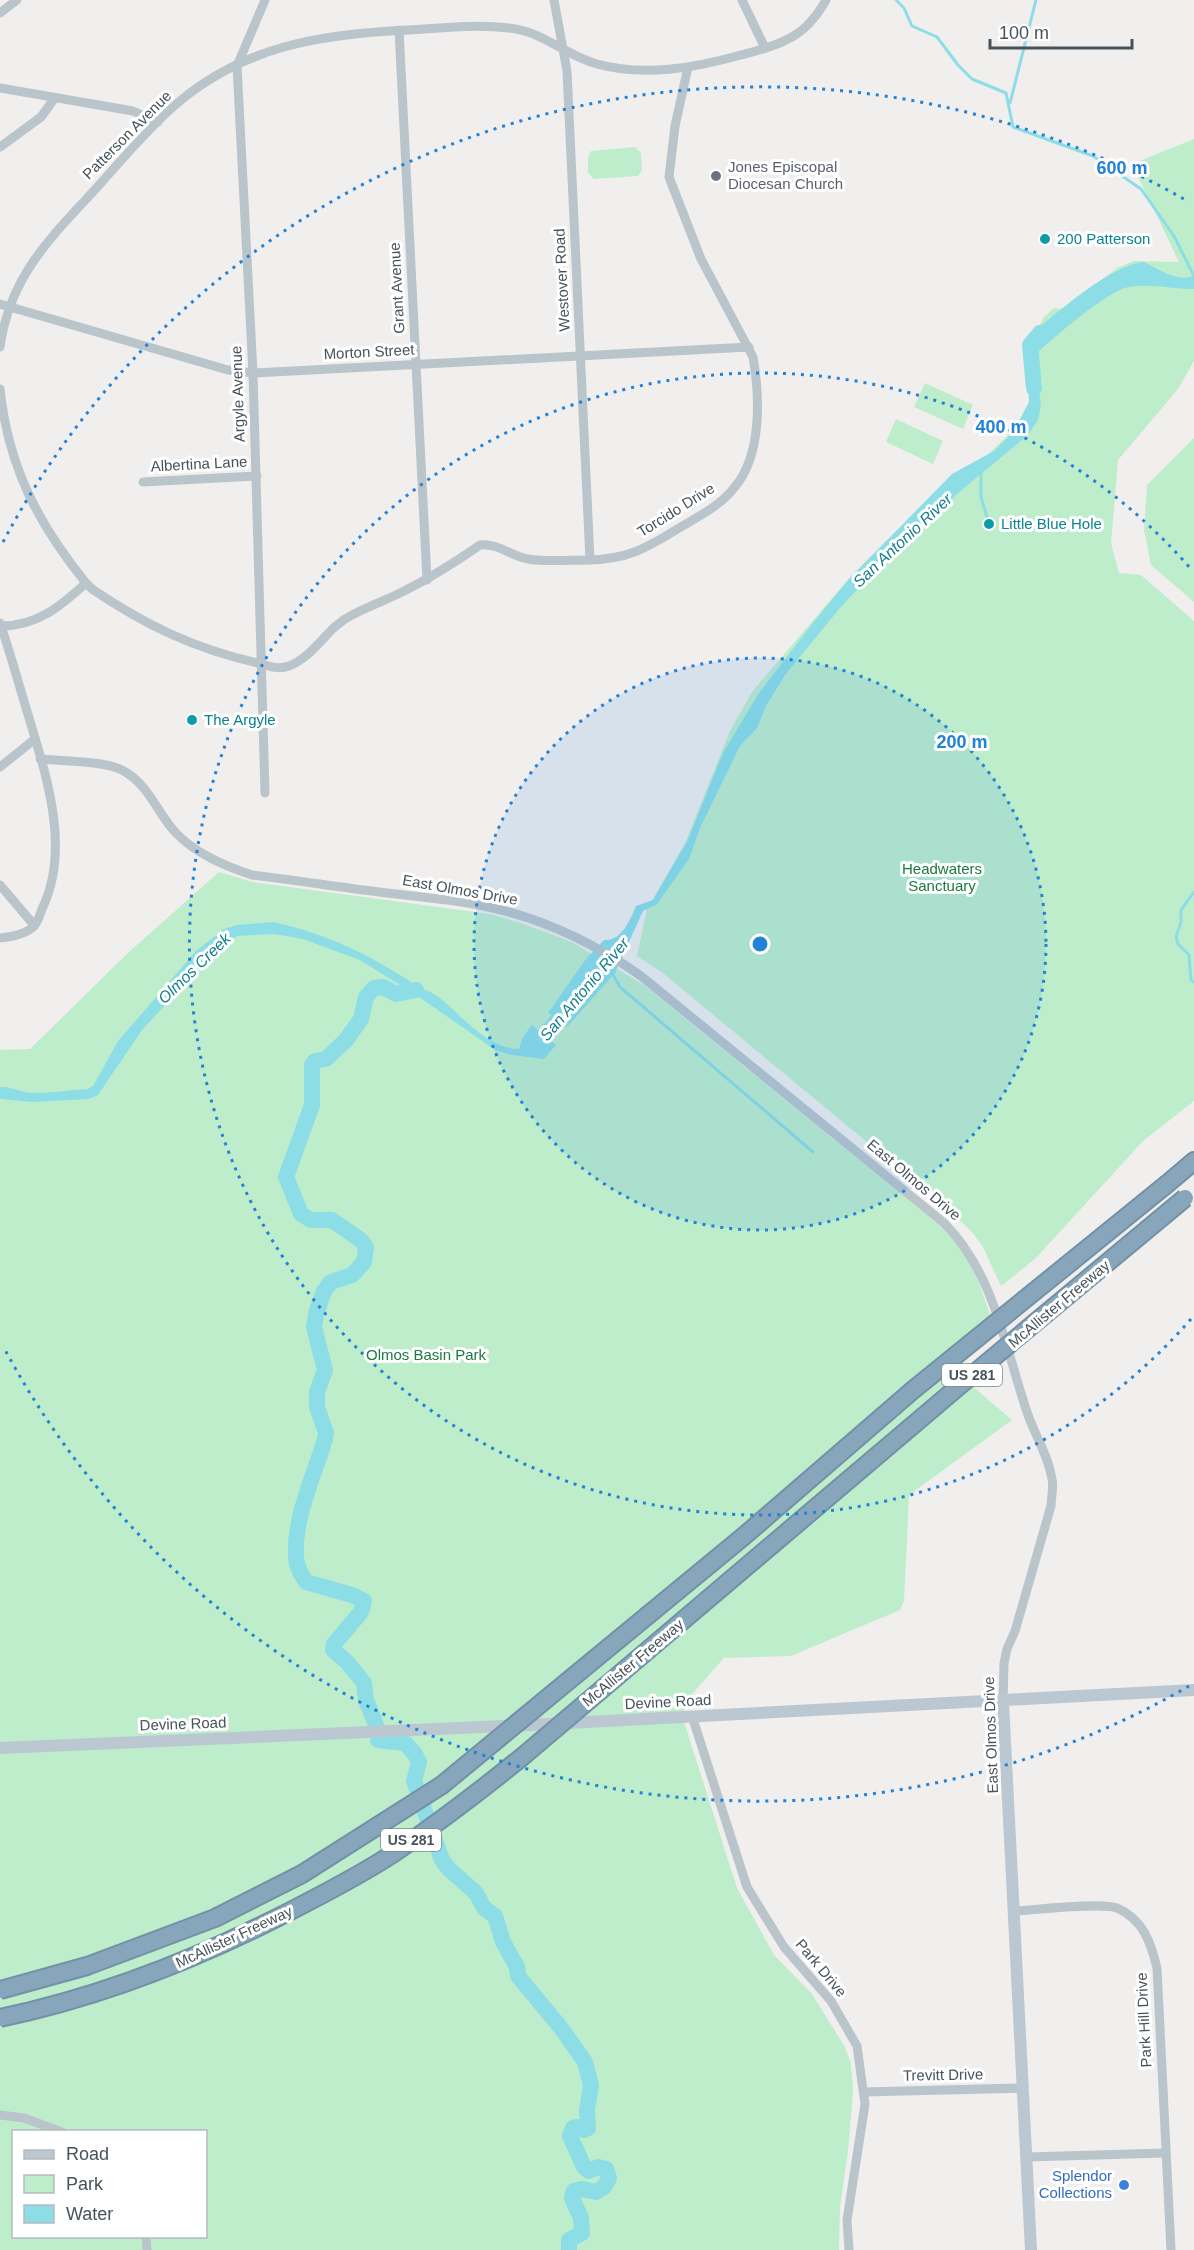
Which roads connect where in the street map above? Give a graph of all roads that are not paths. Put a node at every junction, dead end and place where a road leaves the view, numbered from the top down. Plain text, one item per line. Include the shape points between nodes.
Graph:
1 (17, 0) edge
2 (265, 0) edge
3 (554, 0) edge
4 (742, 0) edge
5 (826, 0) edge
6 (0, 13) edge
7 (399, 30) junction
8 (564, 48) junction
9 (765, 48) junction
10 (237, 66) junction
11 (688, 67) junction
12 (0, 88) edge
13 (54, 99) junction
14 (158, 122) junction
15 (0, 147) edge
16 (4, 306) edge
17 (0, 347) edge
18 (749, 347) junction
19 (580, 356) junction
20 (416, 365) junction
21 (253, 373) junction
22 (0, 389) edge
23 (257, 476) junction
24 (143, 482) dead end
25 (590, 560) junction
26 (427, 579) junction
27 (86, 584) junction
28 (1, 624) edge
29 (261, 664) junction
30 (35, 738) junction
31 (40, 759) junction
32 (0, 767) edge
33 (265, 793) dead end
34 (0, 885) edge
35 (34, 926) junction
36 (0, 938) edge
37 (1194, 1161) edge
38 (1190, 1194) edge
39 (1194, 1690) edge
40 (1003, 1702) junction
41 (692, 1716) junction
42 (0, 1748) edge
43 (1014, 1911) junction
44 (0, 1990) edge
45 (0, 2018) edge
46 (1023, 2088) junction
47 (864, 2092) junction
48 (0, 2115) edge
49 (57, 2130) edge
50 (1166, 2153) junction
51 (1027, 2157) junction
52 (849, 2250) edge
53 (1031, 2250) edge
54 (1171, 2250) edge

1 - 6 street
2 - 10 street, Argyle Avenue
3 - 8 street, Westover Road
4 - 9 street
5 - 9 street, Patterson Avenue via 817,16 799,32
7 - 8 street, Patterson Avenue via 511,28 549,39
7 - 10 street, Patterson Avenue via 344,33 302,41
7 - 20 street, Grant Avenue
8 - 11 street, Patterson Avenue via 597,64 628,69
8 - 19 street, Westover Road
9 - 11 street, Patterson Avenue
10 - 14 street, Patterson Avenue via 193,92
10 - 21 street, Argyle Avenue
11 - 18 street, Torcido Drive via 669,177 700,259
12 - 13 street
13 - 14 street via 133,111
13 - 15 street via 41,117
14 - 16 street, Patterson Avenue via 39,253
16 - 17 street, Patterson Avenue
16 - 21 street, Morton Street via 228,370
18 - 19 street, Morton Street
18 - 25 street, Torcido Drive via 756,375 756,431 747,470 735,488 711,509 649,547 627,556
19 - 20 street, Morton Street
19 - 25 street, Westover Road
20 - 21 street, Morton Street
20 - 26 street, Grant Avenue
21 - 23 street, Argyle Avenue
22 - 27 street via 8,435 28,497
23 - 24 street, Albertina Lane
23 - 29 street, Argyle Avenue
25 - 26 street, Torcido Drive via 528,559 489,544 480,545
26 - 29 street, Torcido Drive via 351,615 297,662 278,669
27 - 28 street via 47,615 28,623
27 - 29 street via 171,636
28 - 30 street
29 - 33 street, Argyle Avenue
30 - 31 street
30 - 32 street
31 - 35 street via 52,813 55,856 46,901
31 - 40 street, East Olmos Drive via 109,765 125,771 153,798 186,843 224,865 245,872 491,907 522,915 616,959 944,1223 961,1240 980,1270 1053,1481 1051,1506 1005,1656
34 - 35 street
35 - 36 street
37 - 44 highway, McAllister Freeway / US 281, bridge via 913,1390 744,1536 442,1785 302,1874 215,1918 87,1966
38 - 45 highway, McAllister Freeway / US 281, bridge via 522,1757 393,1853 339,1886 196,1956 110,1988
39 - 40 street, Devine Road
40 - 41 street, Devine Road
40 - 43 street, East Olmos Drive
41 - 42 street, Devine Road
41 - 47 street, Park Drive via 747,1887 784,1947 831,2001 850,2032
43 - 46 street, East Olmos Drive
43 - 50 street, Park Hill Drive via 1117,1908 1145,1930 1157,1968
46 - 47 street, Trevitt Drive
46 - 51 street, East Olmos Drive
47 - 52 street, Park Drive via 847,2220
48 - 49 street via 24,2118
50 - 51 street
50 - 54 street, Park Hill Drive
51 - 53 street, East Olmos Drive

